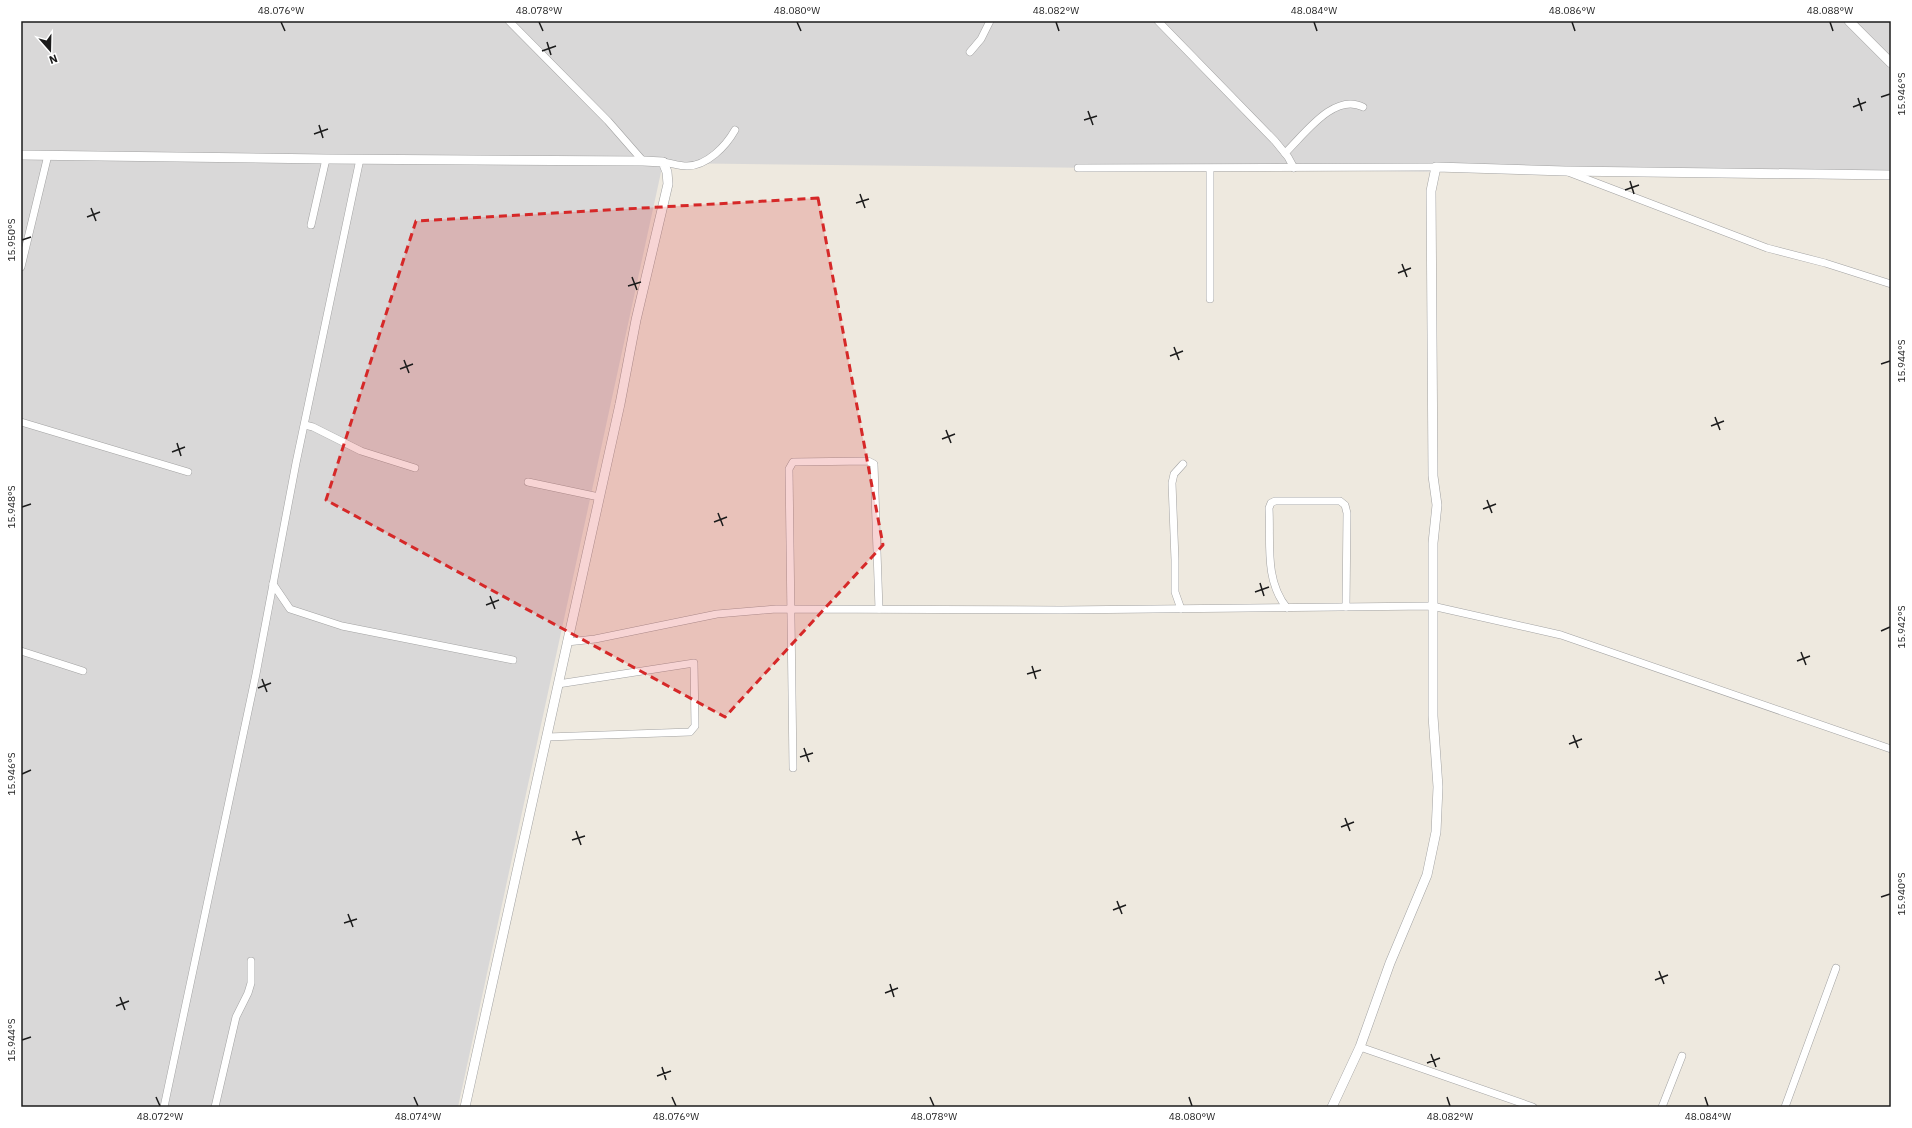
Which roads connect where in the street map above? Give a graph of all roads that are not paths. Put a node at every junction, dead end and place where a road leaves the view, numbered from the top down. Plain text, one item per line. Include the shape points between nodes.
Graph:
1 (509, 21) edge
2 (990, 21) edge
3 (1158, 21) edge
4 (1849, 21) edge
5 (970, 52) dead end
6 (1891, 63) edge
7 (1363, 107) dead end
8 (736, 130) dead end
9 (1285, 153) junction
10 (21, 155) edge
11 (48, 155) junction
12 (326, 159) junction
13 (360, 159) junction
14 (644, 161) junction
15 (663, 162) junction
16 (1436, 167) junction
17 (1078, 168) dead end
18 (1294, 168) junction
19 (1210, 169) junction
20 (1566, 172) junction
21 (1891, 175) edge
22 (311, 225) dead end
23 (21, 267) edge
24 (1891, 284) edge
25 (1210, 299) dead end
26 (21, 422) edge
27 (305, 425) junction
28 (1183, 464) dead end
29 (415, 468) dead end
30 (188, 472) dead end
31 (528, 482) dead end
32 (600, 497) junction
33 (273, 584) junction
34 (1432, 606) junction
35 (1346, 607) junction
36 (1286, 608) junction
37 (790, 609) junction
38 (879, 609) junction
39 (1181, 610) junction
40 (568, 642) junction
41 (21, 651) edge
42 (513, 660) dead end
43 (83, 670) dead end
44 (558, 684) junction
45 (547, 738) junction
46 (1891, 750) edge
47 (793, 768) dead end
48 (252, 961) dead end
49 (1836, 968) dead end
50 (1360, 1047) junction
51 (1682, 1056) dead end
52 (164, 1107) edge
53 (215, 1107) edge
54 (465, 1107) edge
55 (1332, 1107) edge
56 (1533, 1107) edge
57 (1662, 1107) edge
58 (1785, 1107) edge

1 - 14 street
2 - 5 street via 981,39
3 - 9 street
4 - 6 street
7 - 9 street via 1353,103 1334,107
8 - 15 street via 721,148 702,164 687,166
9 - 18 street
10 - 11 street
11 - 12 street
11 - 23 street
12 - 13 street
12 - 22 street
13 - 14 street
13 - 27 street
14 - 15 street
15 - 32 street via 668,184 636,320
16 - 18 street
16 - 20 street
16 - 34 street via 1432,198 1433,476 1437,505 1433,543
17 - 19 street
18 - 19 street
19 - 25 street
20 - 21 street
20 - 24 street via 1766,248
26 - 30 street
27 - 29 street via 361,451
27 - 33 street
28 - 39 street via 1174,474 1172,483 1175,592
31 - 32 street
32 - 40 street
33 - 42 street via 290,609 314,618 342,626
33 - 52 street
34 - 35 street
34 - 46 street via 1562,635
34 - 50 street via 1433,716 1438,787 1436,832 1427,875 1390,963
35 - 36 street
35 - 36 street via 1345,505 1340,501 1275,501 1269,508 1272,578 1280,600
36 - 39 street
37 - 38 street
37 - 38 street via 789,469 794,462 816,460 868,461 874,464
37 - 40 street via 746,610 717,614 595,639
37 - 47 street
38 - 39 street
40 - 44 street
41 - 43 street
44 - 45 street
44 - 45 street via 694,663 695,726 690,732
45 - 54 street
48 - 53 street via 251,984 236,1017
49 - 58 street
50 - 55 street
50 - 56 street
51 - 57 street

